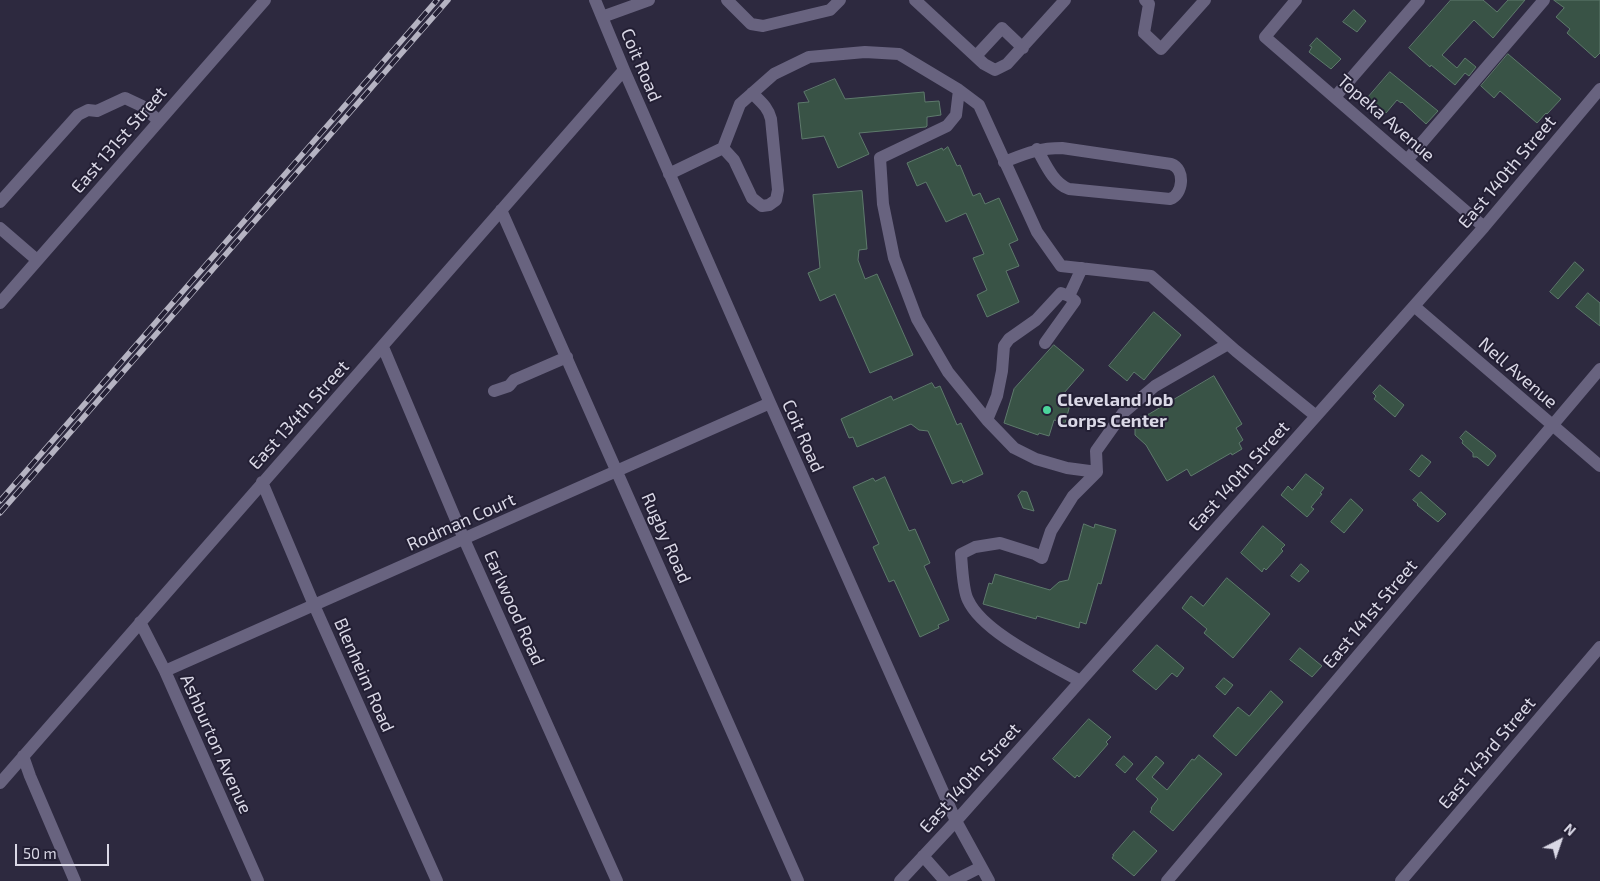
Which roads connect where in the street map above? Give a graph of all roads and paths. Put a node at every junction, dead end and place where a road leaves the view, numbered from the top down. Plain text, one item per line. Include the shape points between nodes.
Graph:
1 (265, 0) edge
2 (595, 0) edge
3 (648, 0) edge
4 (727, 0) edge
5 (840, 0) edge
6 (914, 0) edge
7 (1065, 0) edge
8 (1145, 0) edge
9 (1205, 0) edge
10 (1296, 0) edge
11 (1420, 0) edge
12 (1544, 0) edge
13 (602, 17) junction
14 (1023, 48) junction
15 (976, 56) junction
16 (624, 70) junction
17 (1600, 89) edge
18 (959, 90) junction
19 (752, 93) junction
20 (1335, 97) junction
21 (159, 121) junction
22 (723, 148) junction
23 (1037, 149) junction
24 (1407, 160) junction
25 (1004, 162) junction
26 (669, 174) junction
27 (0, 202) edge
28 (501, 210) junction
29 (1484, 227) junction
30 (0, 228) edge
31 (38, 260) junction
32 (1082, 268) junction
33 (1069, 296) junction
34 (0, 303) edge
35 (1414, 306) junction
36 (1045, 343) dead end
37 (1228, 344) junction
38 (383, 347) junction
39 (567, 358) junction
40 (1600, 369) edge
41 (494, 391) dead end
42 (770, 403) junction
43 (1316, 416) junction
44 (987, 420) junction
45 (1552, 425) junction
46 (1600, 466) edge
47 (617, 471) junction
48 (1097, 472) junction
49 (262, 482) junction
50 (464, 539) junction
51 (314, 605) junction
52 (140, 622) junction
53 (1600, 647) edge
54 (165, 671) junction
55 (1080, 681) junction
56 (23, 756) junction
57 (0, 783) edge
58 (956, 821) junction
59 (924, 856) junction
60 (981, 867) junction
61 (793, 879) edge
62 (959, 880) edge
63 (75, 881) edge
64 (258, 881) edge
65 (437, 881) edge
66 (617, 881) edge
67 (900, 881) edge
68 (945, 881) edge
69 (989, 881) edge
70 (1167, 881) edge
71 (1401, 881) edge

1 - 21 street, East 131st Street
2 - 13 street, Coit Road
3 - 13 street
4 - 5 street via 751,24 763,26 830,10
6 - 15 street
7 - 14 street
8 - 9 street via 1149,4 1144,33 1162,49
10 - 20 street, Topeka Avenue via 1264,37
11 - 20 street
12 - 24 street
13 - 16 street, Coit Road
14 - 15 street via 1008,64 996,70
14 - 15 street via 1002,28
16 - 26 street, Coit Road
16 - 28 street, East 134th Street
17 - 29 street, East 140th Street
18 - 19 street via 900,54 865,52 809,57 774,74
18 - 25 street via 979,105
18 - 44 street via 956,115 947,126 880,158 882,204 894,258 917,319 948,372
19 - 22 street via 740,104
19 - 22 street via 765,105 771,119 778,190 776,200 762,206 752,198 734,160
20 - 24 street, Topeka Avenue
21 - 27 street via 142,106 125,98 98,111 88,110 78,115
21 - 31 street, East 131st Street
22 - 26 street
23 - 23 street via 1062,148 1176,166 1182,176 1178,193 1170,200 1069,189 1056,180
23 - 25 street
24 - 29 street, Topeka Avenue
25 - 32 street via 1037,232 1061,266
26 - 42 street, Coit Road
28 - 38 street, East 134th Street
28 - 39 street, Rugby Road
29 - 35 street, East 140th Street
30 - 31 street
31 - 34 street, East 131st Street
32 - 33 street
32 - 37 street via 1151,276
33 - 36 street via 1075,301
33 - 44 street via 1061,293 1036,320 1004,346 998,396
35 - 43 street, East 140th Street
35 - 45 street, Nell Avenue
37 - 43 street
37 - 48 street via 1155,386 1123,413 1096,451
38 - 49 street, East 134th Street
38 - 50 street, Earlwood Road
39 - 41 street
39 - 47 street, Rugby Road
40 - 45 street, East 141st Street
42 - 47 street, Rodman Court
42 - 58 street, Coit Road
43 - 55 street, East 140th Street
44 - 48 street via 1014,448 1036,459
45 - 46 street, Nell Avenue
45 - 70 street, East 141st Street
47 - 50 street, Rodman Court
47 - 61 street, Rugby Road
48 - 55 street via 1073,496 1052,531 1042,558 1000,543 975,547 961,554 967,600 980,619 1007,640
49 - 51 street, Blenheim Road
49 - 52 street, East 134th Street
50 - 51 street, Rodman Court
50 - 66 street, Earlwood Road
51 - 54 street, Rodman Court
51 - 65 street, Blenheim Road
52 - 54 street, Ashburton Avenue
52 - 56 street, East 134th Street
53 - 71 street, East 143rd Street
54 - 64 street, Ashburton Avenue
55 - 58 street, East 140th Street
56 - 57 street, East 134th Street
56 - 63 street
58 - 59 street, East 140th Street
58 - 60 street, Coit Road
59 - 67 street, East 140th Street
59 - 68 street
60 - 62 street
60 - 69 street, Coit Road

